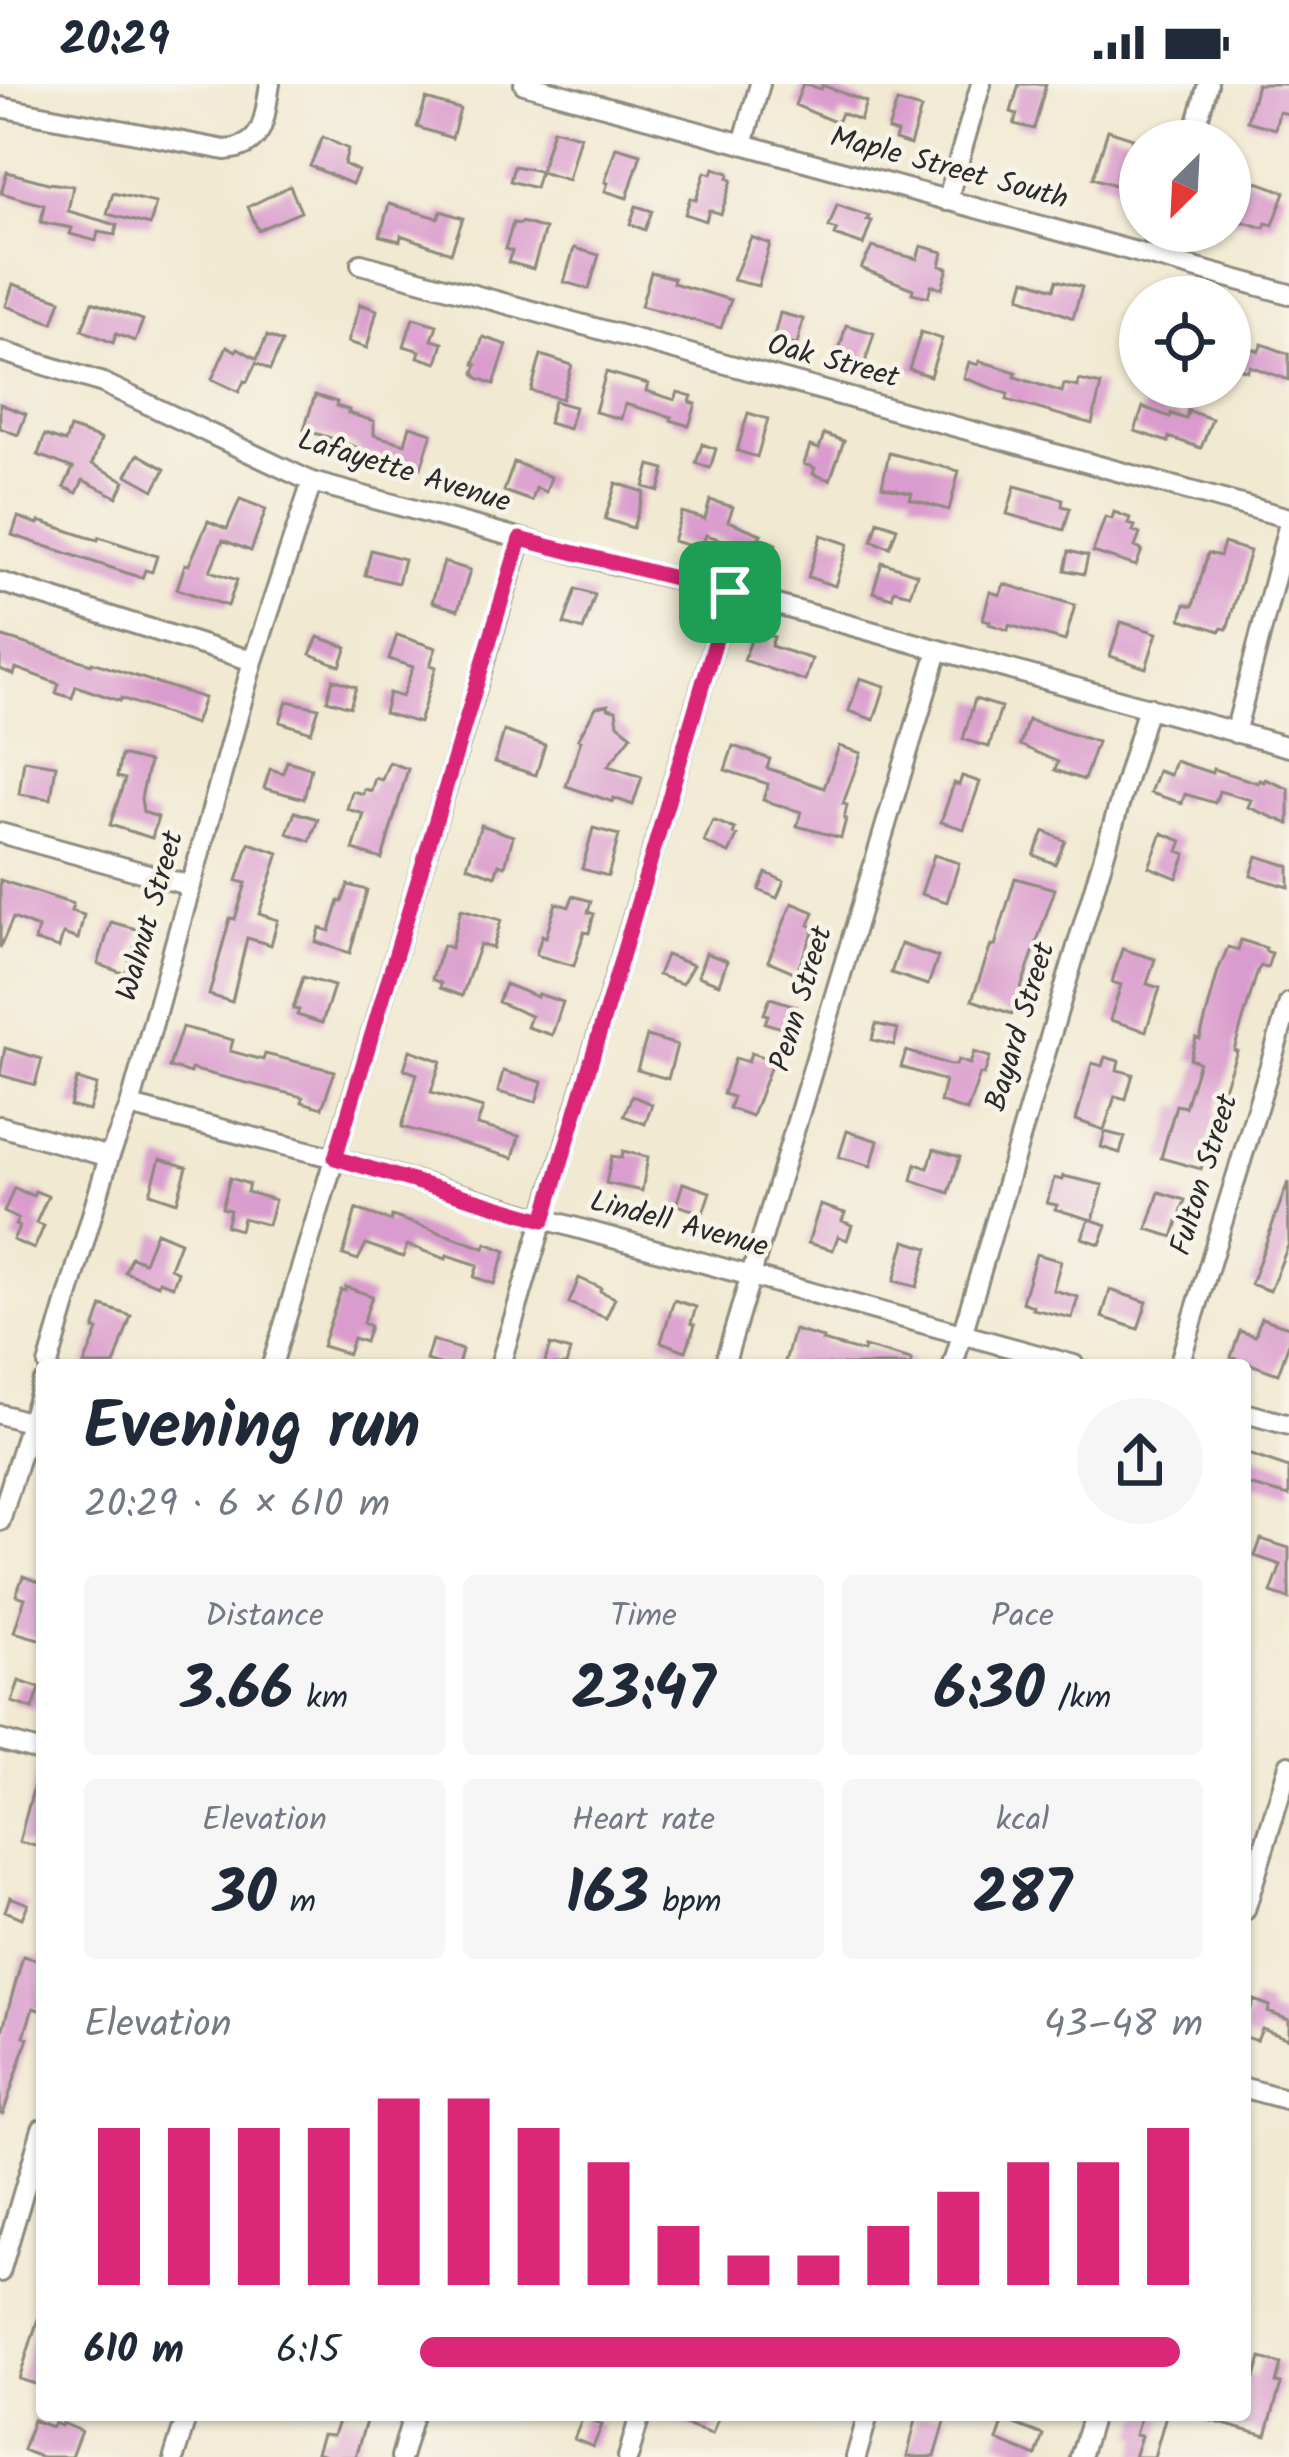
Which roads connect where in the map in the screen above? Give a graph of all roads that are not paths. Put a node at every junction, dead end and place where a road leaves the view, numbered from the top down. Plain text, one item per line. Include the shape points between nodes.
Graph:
1 (270, 84) edge
2 (526, 84) edge
3 (760, 84) edge
4 (981, 84) edge
5 (1208, 84) edge
6 (0, 107) edge
7 (1198, 120) edge
8 (743, 144) junction
9 (947, 200) junction
10 (1161, 252) edge
11 (1159, 258) junction
12 (362, 264) dead end
13 (1289, 295) edge
14 (0, 351) edge
15 (313, 482) junction
16 (1289, 520) edge
17 (520, 539) junction
18 (0, 582) edge
19 (730, 592) junction
20 (1267, 608) junction
21 (1289, 614) edge
22 (938, 651) junction
23 (253, 661) junction
24 (1148, 707) junction
25 (1235, 733) junction
26 (1289, 748) edge
27 (0, 833) edge
28 (191, 886) junction
29 (1289, 1004) edge
30 (130, 1106) junction
31 (0, 1126) edge
32 (109, 1157) junction
33 (335, 1158) junction
34 (544, 1220) junction
35 (751, 1274) junction
36 (962, 1333) junction
37 (50, 1359) edge
38 (274, 1359) edge
39 (502, 1359) edge
40 (726, 1359) edge
41 (954, 1359) edge
42 (1053, 1359) edge
43 (1181, 1359) edge
44 (36, 1405) edge
45 (0, 1414) edge
46 (1251, 1415) edge
47 (31, 1423) junction
48 (1289, 1425) edge
49 (0, 1521) edge
50 (0, 1740) edge
51 (36, 1750) edge
52 (1289, 1765) edge
53 (1251, 1890) edge
54 (1251, 2090) edge
55 (1289, 2100) edge
56 (36, 2149) edge
57 (0, 2272) edge
58 (185, 2421) edge
59 (411, 2421) edge
60 (638, 2421) edge
61 (866, 2421) edge
62 (1091, 2421) edge
63 (174, 2457) edge
64 (401, 2457) edge
65 (628, 2457) edge
66 (856, 2457) edge
67 (1080, 2457) edge

1 - 6 street via 257,138 240,149
2 - 8 street, Maple Street South
3 - 8 street
4 - 9 street
5 - 7 street
8 - 9 street, Maple Street South
9 - 11 street, Maple Street South
10 - 11 street
11 - 13 street, Maple Street South
12 - 16 street, Oak Street
14 - 15 street, Lafayette Avenue via 103,383
15 - 17 street, Lafayette Avenue
15 - 23 street, Walnut Street
16 - 20 street
17 - 19 street, Lafayette Avenue
17 - 33 street
18 - 23 street
19 - 22 street, Lafayette Avenue
19 - 34 street
20 - 21 street
20 - 25 street
22 - 24 street, Lafayette Avenue
22 - 35 street, Penn Street
23 - 28 street, Walnut Street
24 - 25 street, Lafayette Avenue
24 - 36 street, Bayard Street
25 - 26 street, Lafayette Avenue
27 - 28 street
28 - 30 street, Walnut Street
29 - 43 street, Fulton Street
30 - 32 street, Walnut Street
30 - 33 street, Lindell Avenue
31 - 32 street
32 - 37 street, Walnut Street
33 - 34 street, Lindell Avenue
33 - 38 street
34 - 35 street, Lindell Avenue
34 - 39 street
35 - 36 street, Lindell Avenue
35 - 40 street, Penn Street
36 - 41 street, Bayard Street
36 - 42 street, Lindell Avenue
44 - 47 street
45 - 47 street
46 - 48 street
47 - 49 street
50 - 51 street
52 - 53 street
54 - 55 street
56 - 57 street
58 - 63 street
59 - 64 street
60 - 65 street
61 - 66 street
62 - 67 street

